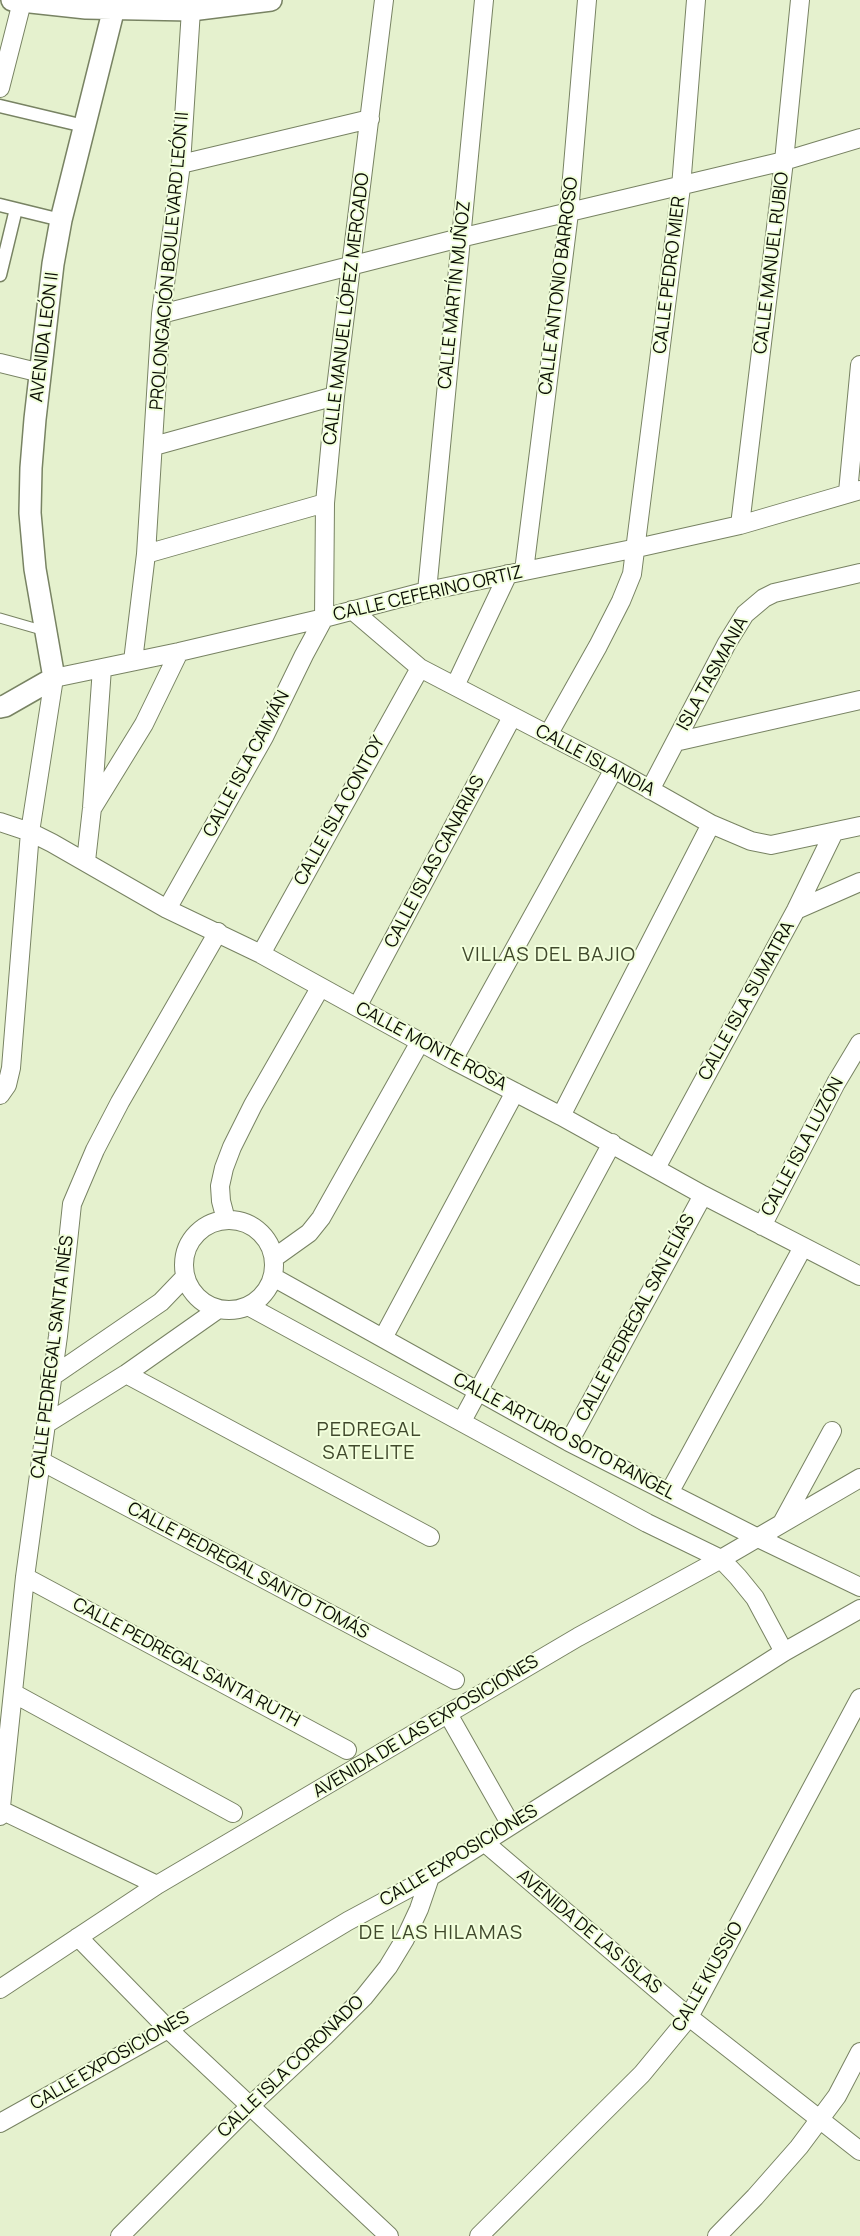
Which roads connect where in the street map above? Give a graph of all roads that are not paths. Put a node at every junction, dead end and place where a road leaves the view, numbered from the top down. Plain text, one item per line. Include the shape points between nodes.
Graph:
1 (271, 0) edge
2 (384, 0) edge
3 (484, 0) edge
4 (587, 0) edge
5 (696, 0) edge
6 (800, 0) edge
7 (17, 1) edge
8 (114, 4) edge
9 (191, 10) junction
10 (0, 88) edge
11 (0, 106) edge
12 (370, 119) junction
13 (84, 126) junction
14 (860, 138) edge
15 (784, 161) junction
16 (181, 164) junction
17 (681, 187) junction
18 (0, 205) edge
19 (16, 209) junction
20 (569, 213) junction
21 (61, 220) junction
22 (460, 238) junction
23 (350, 266) junction
24 (0, 275) edge
25 (161, 314) junction
26 (0, 363) edge
27 (860, 365) edge
28 (41, 373) junction
29 (335, 396) junction
30 (154, 446) junction
31 (854, 491) edge
32 (325, 504) junction
33 (740, 525) junction
34 (637, 548) junction
35 (146, 554) junction
36 (516, 573) junction
37 (860, 573) edge
38 (426, 591) junction
39 (352, 610) junction
40 (0, 618) edge
41 (324, 618) junction
42 (45, 631) junction
43 (179, 652) junction
44 (133, 661) junction
45 (102, 668) junction
46 (420, 668) junction
47 (54, 678) junction
48 (455, 686) junction
49 (860, 700) edge
50 (0, 707) edge
51 (512, 717) junction
52 (548, 735) junction
53 (676, 742) junction
54 (614, 769) junction
55 (650, 790) junction
56 (92, 808) junction
57 (0, 822) edge
58 (711, 824) junction
59 (860, 826) edge
60 (30, 832) junction
61 (834, 832) junction
62 (86, 862) junction
63 (860, 882) edge
64 (168, 909) junction
65 (796, 910) junction
66 (218, 932) junction
67 (261, 954) junction
68 (320, 988) junction
69 (357, 1007) junction
70 (420, 1042) junction
71 (860, 1043) edge
72 (453, 1060) junction
73 (515, 1092) junction
74 (1, 1094) edge
75 (561, 1116) junction
76 (612, 1143) junction
77 (656, 1168) junction
78 (703, 1195) junction
79 (226, 1220) junction
80 (762, 1226) junction
81 (803, 1247) junction
82 (274, 1258) junction
83 (860, 1276) edge
84 (185, 1277) junction
85 (273, 1277) junction
86 (250, 1307) junction
87 (217, 1310) junction
88 (383, 1338) junction
89 (126, 1374) junction
90 (50, 1378) junction
91 (477, 1391) junction
92 (462, 1422) junction
93 (46, 1424) junction
94 (832, 1431) dead end
95 (570, 1442) junction
96 (41, 1461) junction
97 (860, 1478) edge
98 (669, 1493) junction
99 (782, 1523) junction
100 (430, 1537) dead end
101 (756, 1537) junction
102 (721, 1559) junction
103 (25, 1577) junction
104 (860, 1587) edge
105 (860, 1610) edge
106 (784, 1652) junction
107 (455, 1680) dead end
108 (13, 1692) junction
109 (860, 1698) edge
110 (448, 1714) junction
111 (347, 1750) dead end
112 (0, 1810) edge
113 (232, 1813) dead end
114 (0, 1816) edge
115 (511, 1825) junction
116 (484, 1842) junction
117 (430, 1877) junction
118 (157, 1885) junction
119 (78, 1937) junction
120 (0, 1989) edge
121 (689, 2017) junction
122 (168, 2029) junction
123 (860, 2052) edge
124 (250, 2106) junction
125 (820, 2120) junction
126 (0, 2123) edge
127 (860, 2151) edge
128 (120, 2236) edge
129 (390, 2236) edge
130 (479, 2236) edge
131 (717, 2236) edge

1 - 9 street
2 - 12 street, CALLE MANUEL LÓPEZ MERCADO
3 - 22 street, CALLE MARTÍN MUÑOZ
4 - 20 street, CALLE ANTONIO BARROSO
5 - 17 street, CALLE PEDRO MIER
6 - 15 street, CALLE MANUEL RUBIO
7 - 8 street via 86,8
7 - 10 street
8 - 9 street
8 - 13 street, AVENIDA LEÓN II
9 - 16 street, PROLONGACIÓN BOULEVARD LEÓN II
11 - 13 street
12 - 16 street
12 - 23 street, CALLE MANUEL LÓPEZ MERCADO
13 - 21 street, AVENIDA LEÓN II
14 - 15 street
15 - 17 street
15 - 33 street, CALLE MANUEL RUBIO
16 - 25 street, PROLONGACIÓN BOULEVARD LEÓN II
17 - 20 street
17 - 34 street, CALLE PEDRO MIER
18 - 19 street
19 - 21 street
19 - 24 street
20 - 22 street
20 - 36 street, CALLE ANTONIO BARROSO
21 - 28 street, AVENIDA LEÓN II
22 - 23 street
22 - 38 street, CALLE MARTÍN MUÑOZ
23 - 25 street
23 - 29 street, CALLE MANUEL LÓPEZ MERCADO
25 - 30 street, PROLONGACIÓN BOULEVARD LEÓN II
26 - 28 street
27 - 31 street
28 - 42 street, AVENIDA LEÓN II via 31,468 30,513
29 - 30 street
29 - 32 street, CALLE MANUEL LÓPEZ MERCADO
30 - 35 street, PROLONGACIÓN BOULEVARD LEÓN II
31 - 33 street, CALLE CEFERINO ORTIZ
32 - 35 street
32 - 41 street, CALLE MANUEL LÓPEZ MERCADO
33 - 34 street, CALLE CEFERINO ORTIZ
34 - 36 street, CALLE CEFERINO ORTIZ
34 - 52 street via 632,574 621,601
35 - 44 street, PROLONGACIÓN BOULEVARD LEÓN II
36 - 38 street, CALLE CEFERINO ORTIZ
36 - 48 street
37 - 53 street, ISLA TASMANIA via 774,593 755,605 736,627
38 - 39 street, CALLE CEFERINO ORTIZ
39 - 41 street, CALLE CEFERINO ORTIZ
39 - 46 street, CALLE ISLANDIA
40 - 42 lane
41 - 43 street, CALLE CEFERINO ORTIZ
41 - 64 street, CALLE ISLA CAIMÁN via 264,737
42 - 47 street, AVENIDA LEÓN II
43 - 44 street, CALLE CEFERINO ORTIZ
43 - 56 street via 144,724
44 - 45 street, CALLE CEFERINO ORTIZ
45 - 47 street, CALLE CEFERINO ORTIZ
45 - 56 street
46 - 48 street, CALLE ISLANDIA
46 - 67 street, CALLE ISLA CONTOY
47 - 50 street, CALLE CEFERINO ORTIZ
47 - 60 street
48 - 51 street, CALLE ISLANDIA
49 - 53 street
51 - 52 street, CALLE ISLANDIA
51 - 69 street, CALLE ISLAS CANARIAS
52 - 54 street, CALLE ISLANDIA
53 - 55 street, ISLA TASMANIA
54 - 55 street, CALLE ISLANDIA
54 - 72 street
55 - 58 street, CALLE ISLANDIA
56 - 62 street
57 - 60 street, CALLE MONTE ROSA
58 - 61 street, CALLE ISLANDIA via 751,841 771,845
58 - 75 street
59 - 61 street, CALLE ISLANDIA
60 - 62 street, CALLE MONTE ROSA
60 - 74 street via 11,1068
61 - 65 street, CALLE ISLA SUMATRA
62 - 64 street, CALLE MONTE ROSA
63 - 65 street
64 - 66 street, CALLE MONTE ROSA
65 - 77 street, CALLE ISLA SUMATRA
66 - 67 street, CALLE MONTE ROSA
66 - 90 street, CALLE PEDREGAL SANTA INÉS via 120,1102 72,1204 58,1336
67 - 68 street, CALLE MONTE ROSA
68 - 69 street, CALLE MONTE ROSA
68 - 79 street via 232,1147 220,1186
69 - 70 street, CALLE MONTE ROSA
70 - 72 street, CALLE MONTE ROSA
70 - 82 street via 321,1218 309,1233
71 - 80 street, CALLE ISLA LUZÓN
72 - 73 street, CALLE MONTE ROSA
73 - 75 street, CALLE MONTE ROSA
73 - 88 street
75 - 76 street, CALLE MONTE ROSA
76 - 77 street, CALLE MONTE ROSA
76 - 91 street
77 - 78 street, CALLE MONTE ROSA
78 - 80 street, CALLE MONTE ROSA
78 - 95 street, CALLE PEDREGAL SAN ELÍAS
79 - 82 street via 239,1220 263,1234
79 - 84 street via 197,1232 188,1246 184,1261
80 - 81 street, CALLE MONTE ROSA
81 - 83 street, CALLE MONTE ROSA
81 - 98 street
82 - 85 street
84 - 87 street via 192,1292
84 - 90 street via 161,1302
85 - 86 street via 265,1295
85 - 88 street, CALLE ARTURO SOTO RANGEL
86 - 87 street via 234,1311
86 - 92 street, CALLE ARTURO SOTO RANGEL
87 - 89 street
88 - 91 street, CALLE ARTURO SOTO RANGEL
89 - 93 street
89 - 100 street
90 - 93 street, CALLE PEDREGAL SANTA INÉS
91 - 92 street
91 - 95 street, CALLE ARTURO SOTO RANGEL
92 - 102 street, CALLE ARTURO SOTO RANGEL
93 - 96 street, CALLE PEDREGAL SANTA INÉS
94 - 99 street
95 - 98 street, CALLE ARTURO SOTO RANGEL
96 - 103 street, CALLE PEDREGAL SANTA INÉS
96 - 107 street, CALLE PEDREGAL SANTO TOMÁS
97 - 99 street, AVENIDA DE LAS EXPOSICIONES
98 - 101 street, CALLE ARTURO SOTO RANGEL
99 - 101 street, AVENIDA DE LAS EXPOSICIONES
101 - 102 street, AVENIDA DE LAS EXPOSICIONES
101 - 104 street, CALLE ARTURO SOTO RANGEL
102 - 106 street, CALLE ARTURO SOTO RANGEL via 755,1598
102 - 110 street, AVENIDA DE LAS EXPOSICIONES via 578,1637
103 - 108 street, CALLE PEDREGAL SANTA INÉS
103 - 111 street, CALLE PEDREGAL SANTA RUTH
105 - 106 street, CALLE EXPOSICIONES
106 - 115 street, CALLE EXPOSICIONES
108 - 112 street, CALLE PEDREGAL SANTA INÉS
108 - 113 street
109 - 121 street, CALLE KIUSSIO
110 - 115 street
110 - 118 street, AVENIDA DE LAS EXPOSICIONES
112 - 114 street, CALLE PEDREGAL SANTA INÉS
112 - 118 street
115 - 116 street, CALLE EXPOSICIONES
116 - 117 street, CALLE EXPOSICIONES
116 - 121 street, AVENIDA DE LAS ISLAS
117 - 122 street, CALLE EXPOSICIONES via 348,1921
117 - 124 street, CALLE ISLA CORONADO via 419,1908 388,1967 332,2030
118 - 119 street, AVENIDA DE LAS EXPOSICIONES
119 - 120 street, AVENIDA DE LAS EXPOSICIONES
119 - 122 street
121 - 125 street, AVENIDA DE LAS ISLAS
121 - 130 street, CALLE KIUSSIO via 642,2074
122 - 124 street
122 - 126 street, CALLE EXPOSICIONES
123 - 125 street
124 - 128 street, CALLE ISLA CORONADO
124 - 129 street
125 - 127 street, AVENIDA DE LAS ISLAS
125 - 131 street via 755,2197

